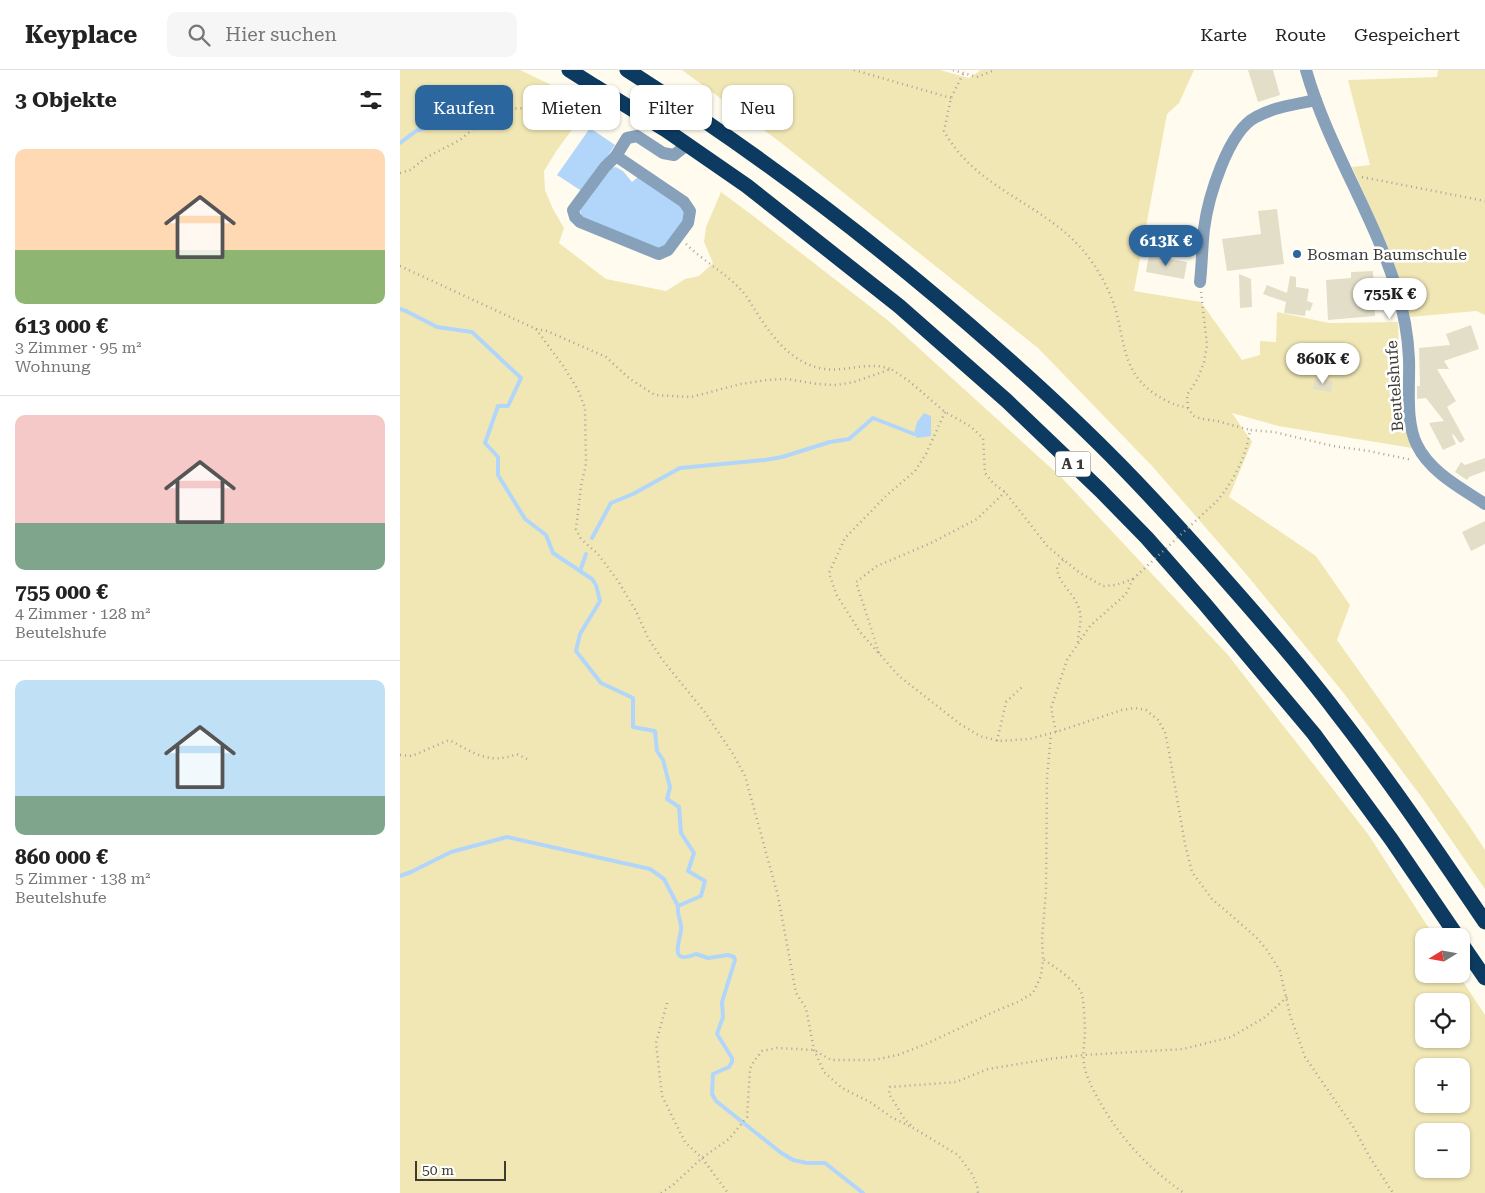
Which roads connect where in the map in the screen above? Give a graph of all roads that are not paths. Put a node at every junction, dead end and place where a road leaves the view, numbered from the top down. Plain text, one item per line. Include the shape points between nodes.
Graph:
1 (569, 70) edge
2 (627, 70) edge
3 (1306, 70) edge
4 (1316, 100) junction
5 (688, 144) junction
6 (616, 156) junction
7 (1200, 282) road end
8 (1485, 504) edge
9 (1485, 922) edge
10 (1452, 928) edge
11 (1470, 956) edge
12 (1485, 978) edge

1 - 5 highway, A 1, bridge
2 - 9 highway, A 1 via 812,197 918,280 1026,375 1120,465 1282,644 1336,711
3 - 4 street, Beutelshufe
4 - 7 street via 1255,117 1236,136 1208,206
4 - 8 street, Beutelshufe via 1397,292 1406,332 1411,426 1416,444 1426,461
5 - 6 street via 674,155 663,153 637,136 627,138
5 - 10 highway, A 1 via 747,186 929,331 1048,440 1140,531 1314,734
6 - 6 street via 573,210 575,217 580,222 656,253 668,250 680,238 690,219 690,211 684,202
11 - 12 highway

